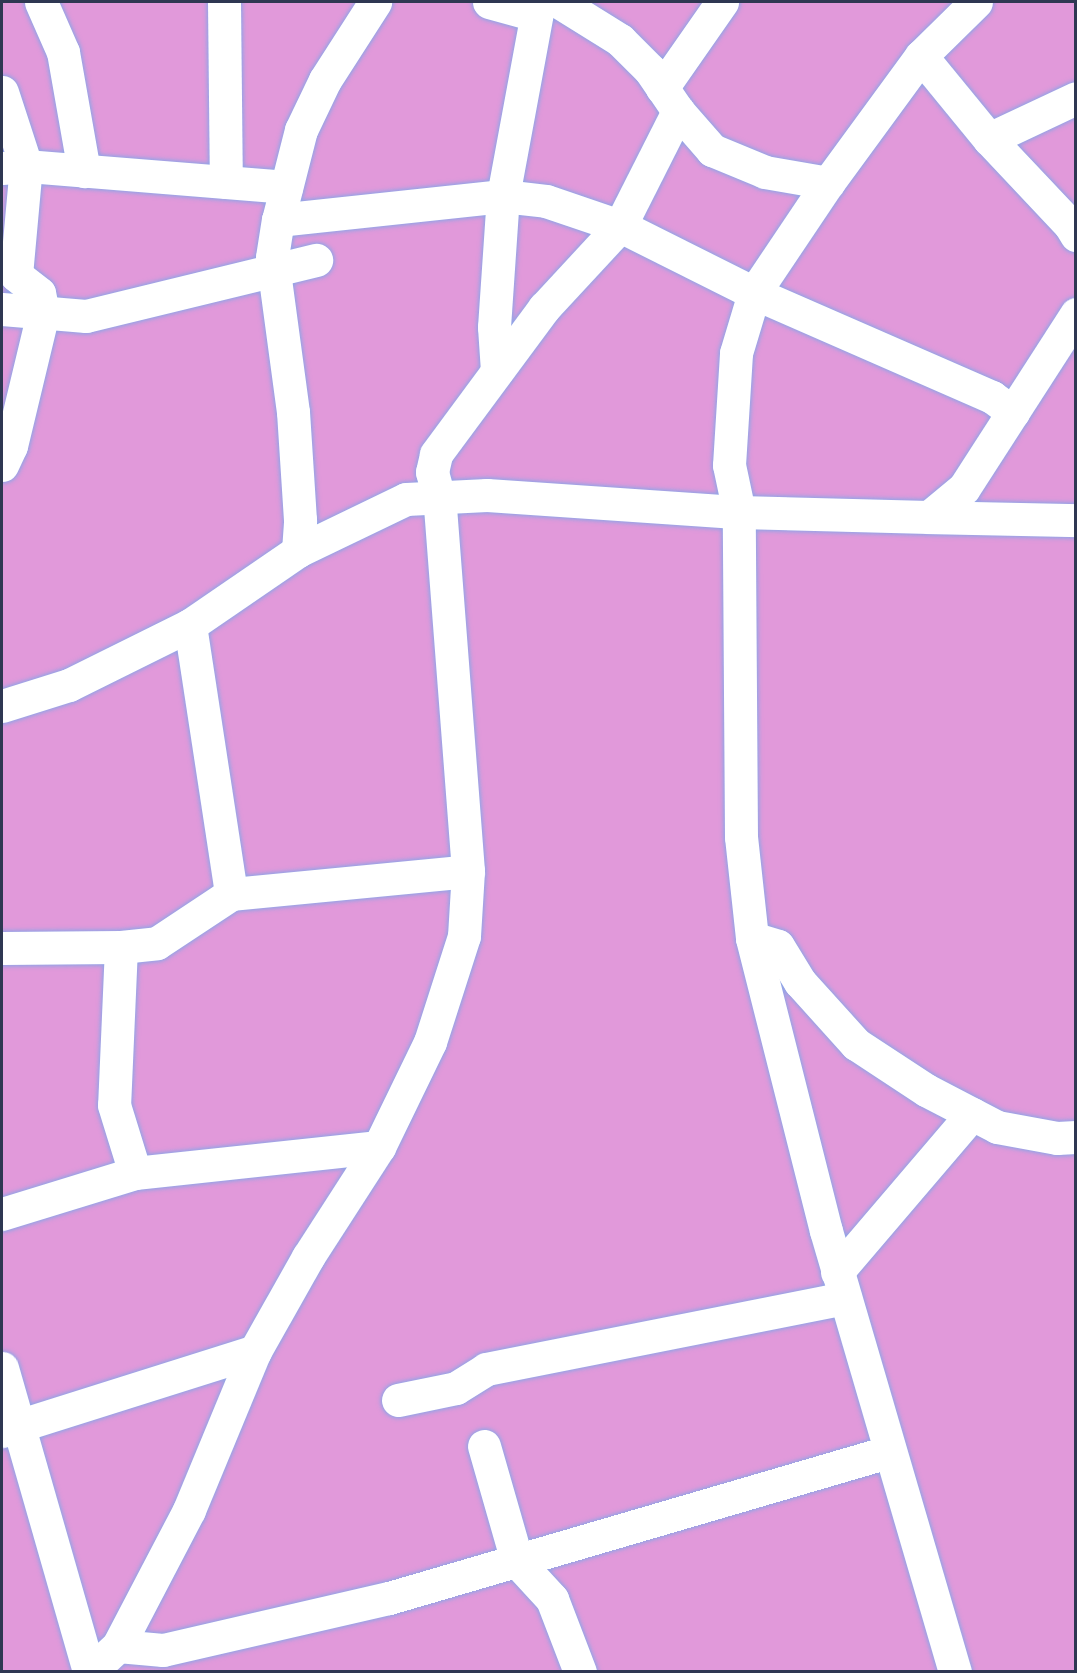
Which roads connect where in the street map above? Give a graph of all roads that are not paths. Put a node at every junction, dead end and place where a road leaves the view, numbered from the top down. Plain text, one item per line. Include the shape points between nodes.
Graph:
1 (41, 2) edge
2 (224, 2) edge
3 (375, 2) edge
4 (489, 2) edge
5 (722, 2) edge
6 (976, 2) edge
7 (545, 6) edge
8 (921, 56) junction
9 (2, 92) edge
10 (1076, 98) edge
11 (670, 100) junction
12 (989, 139) junction
13 (14, 167) edge
14 (84, 171) junction
15 (226, 182) junction
16 (828, 183) junction
17 (286, 187) junction
18 (503, 196) junction
19 (278, 220) junction
20 (620, 226) junction
21 (1076, 235) edge
22 (316, 260) dead end
23 (274, 270) junction
24 (754, 293) junction
25 (2, 309) edge
26 (42, 313) junction
27 (1076, 314) edge
28 (497, 371) junction
29 (1013, 412) junction
30 (3, 458) edge
31 (439, 498) junction
32 (739, 512) junction
33 (929, 517) junction
34 (1076, 520) edge
35 (298, 551) junction
36 (190, 624) junction
37 (2, 706) edge
38 (468, 871) junction
39 (231, 894) junction
40 (752, 938) junction
41 (2, 948) edge
42 (121, 948) junction
43 (972, 1114) junction
44 (1076, 1137) edge
45 (379, 1147) junction
46 (135, 1173) junction
47 (2, 1214) edge
48 (841, 1285) junction
49 (255, 1351) junction
50 (2, 1368) edge
51 (398, 1400) dead end
52 (9, 1428) edge
53 (484, 1446) dead end
54 (888, 1452) junction
55 (517, 1561) junction
56 (118, 1646) junction
57 (90, 1671) edge
58 (580, 1671) edge
59 (955, 1671) edge

1 - 14 street via 63,52
2 - 15 street
3 - 17 street via 320,90 301,130
4 - 7 street
5 - 11 street
6 - 8 street
7 - 11 street via 620,40 650,70
7 - 18 street
8 - 12 street
8 - 16 street
9 - 13 street
10 - 12 street
11 - 16 street via 712,150 765,172
11 - 20 street
12 - 21 street
13 - 14 street
13 - 26 street via 16,275 39,293
14 - 15 street
15 - 17 street
16 - 24 street
17 - 19 street
18 - 19 street
18 - 20 street via 546,201
18 - 28 street via 494,327
19 - 23 street
20 - 24 street
20 - 28 street via 544,308
22 - 23 street
23 - 26 street via 86,316
23 - 35 street via 293,412
24 - 29 street via 992,398
24 - 32 street via 736,353 729,465
25 - 26 street
26 - 30 street via 11,447
27 - 29 street
28 - 31 street via 436,454 432,472
29 - 33 street via 964,488
31 - 32 street via 487,495
31 - 35 street via 406,499
31 - 38 street
32 - 33 street
32 - 40 street via 741,837
33 - 34 street
35 - 36 street
36 - 37 street via 69,685
36 - 39 street
38 - 39 street
38 - 45 street via 464,936 458,957 430,1042
39 - 42 street via 157,943
40 - 43 street via 777,946 800,982 856,1044 926,1090
40 - 48 street
41 - 42 street
42 - 46 street via 114,1105
43 - 44 street via 997,1127 1057,1138
43 - 48 street
45 - 46 street
45 - 49 street via 308,1257
46 - 47 street
48 - 51 street via 486,1369 456,1388
48 - 54 street
49 - 52 street
49 - 56 street via 189,1510
50 - 52 street
52 - 57 street
53 - 55 street
54 - 55 street
54 - 59 street
55 - 56 street via 389,1598 163,1650
55 - 58 street via 552,1599
56 - 57 street

